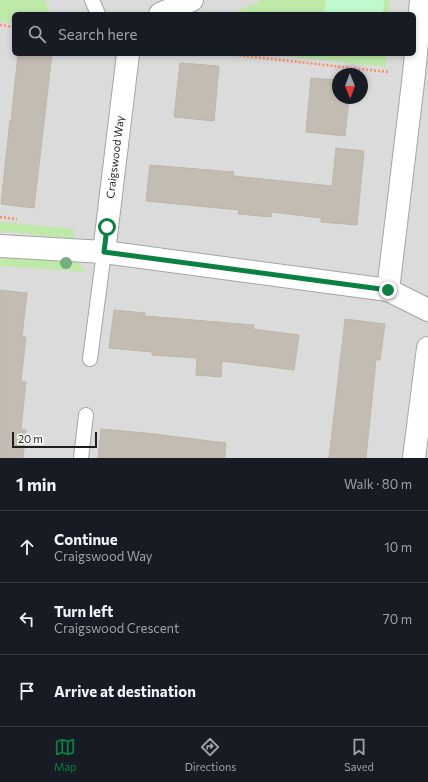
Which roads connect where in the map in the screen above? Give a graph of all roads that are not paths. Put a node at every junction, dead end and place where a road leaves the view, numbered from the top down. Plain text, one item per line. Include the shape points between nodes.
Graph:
1 (92, 0) edge
2 (192, 0) edge
3 (423, 4) edge
4 (97, 12) edge
5 (165, 12) edge
6 (128, 56) edge
7 (0, 246) edge
8 (104, 252) junction
9 (388, 290) junction
10 (428, 310) edge
11 (428, 348) edge
12 (90, 359) dead end
13 (86, 415) dead end
14 (81, 458) edge
15 (414, 458) edge

1 - 4 lane
2 - 5 street
3 - 9 street
6 - 8 street, Craigswood Way
7 - 8 street
8 - 9 street
8 - 12 lane
9 - 10 street
11 - 15 street
13 - 14 lane

